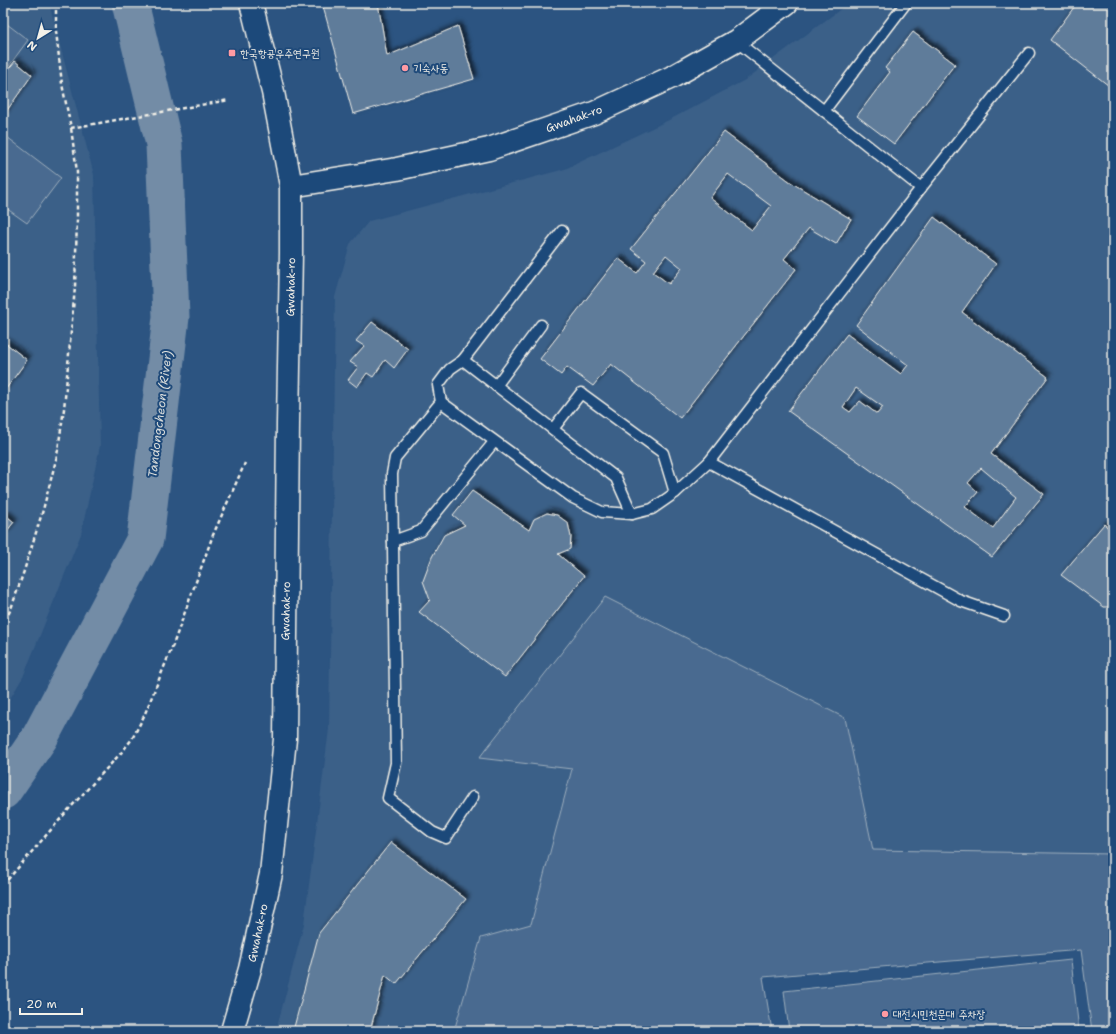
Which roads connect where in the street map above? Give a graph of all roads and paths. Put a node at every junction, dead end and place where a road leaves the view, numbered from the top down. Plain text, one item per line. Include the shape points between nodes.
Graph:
1 (56, 3) edge
2 (251, 3) edge
3 (787, 3) edge
4 (906, 3) edge
5 (736, 41) junction
6 (1029, 53) dead end
7 (229, 100) dead end
8 (824, 111) junction
9 (71, 128) junction
10 (291, 186) junction
11 (921, 188) junction
12 (562, 231) dead end
13 (541, 324) dead end
14 (463, 360) junction
15 (496, 386) junction
16 (441, 402) junction
17 (553, 429) junction
18 (494, 442) junction
19 (709, 462) junction
20 (245, 463) dead end
21 (675, 493) junction
22 (632, 514) junction
23 (393, 540) junction
24 (1004, 616) dead end
25 (3, 627) edge
26 (474, 797) dead end
27 (3, 885) edge
28 (232, 1031) edge

1 - 9 path via 56,31 62,84
2 - 10 main road, Gwahak-ro via 273,92
3 - 5 main road, Gwahak-ro
4 - 8 lane
5 - 8 lane
5 - 10 main road, Gwahak-ro via 672,77 594,113 489,149 396,169
6 - 11 lane
7 - 9 path
8 - 11 lane
9 - 25 path via 77,172 77,219 75,287 64,409 57,456 43,510
10 - 28 main road, Gwahak-ro via 285,739 271,874 250,969
11 - 19 lane
12 - 14 lane
13 - 15 lane
14 - 15 lane
14 - 16 lane via 450,368 438,385
15 - 17 lane
16 - 18 lane
16 - 23 lane via 395,458 392,474
17 - 21 lane via 581,393 663,454
17 - 22 lane via 616,478
18 - 22 lane via 573,498 602,512
18 - 23 lane via 421,531
19 - 21 lane
19 - 24 lane via 961,601
20 - 27 path via 213,535 144,716 132,739
21 - 22 lane via 652,509
23 - 26 lane via 396,763 388,798 432,832 446,838

